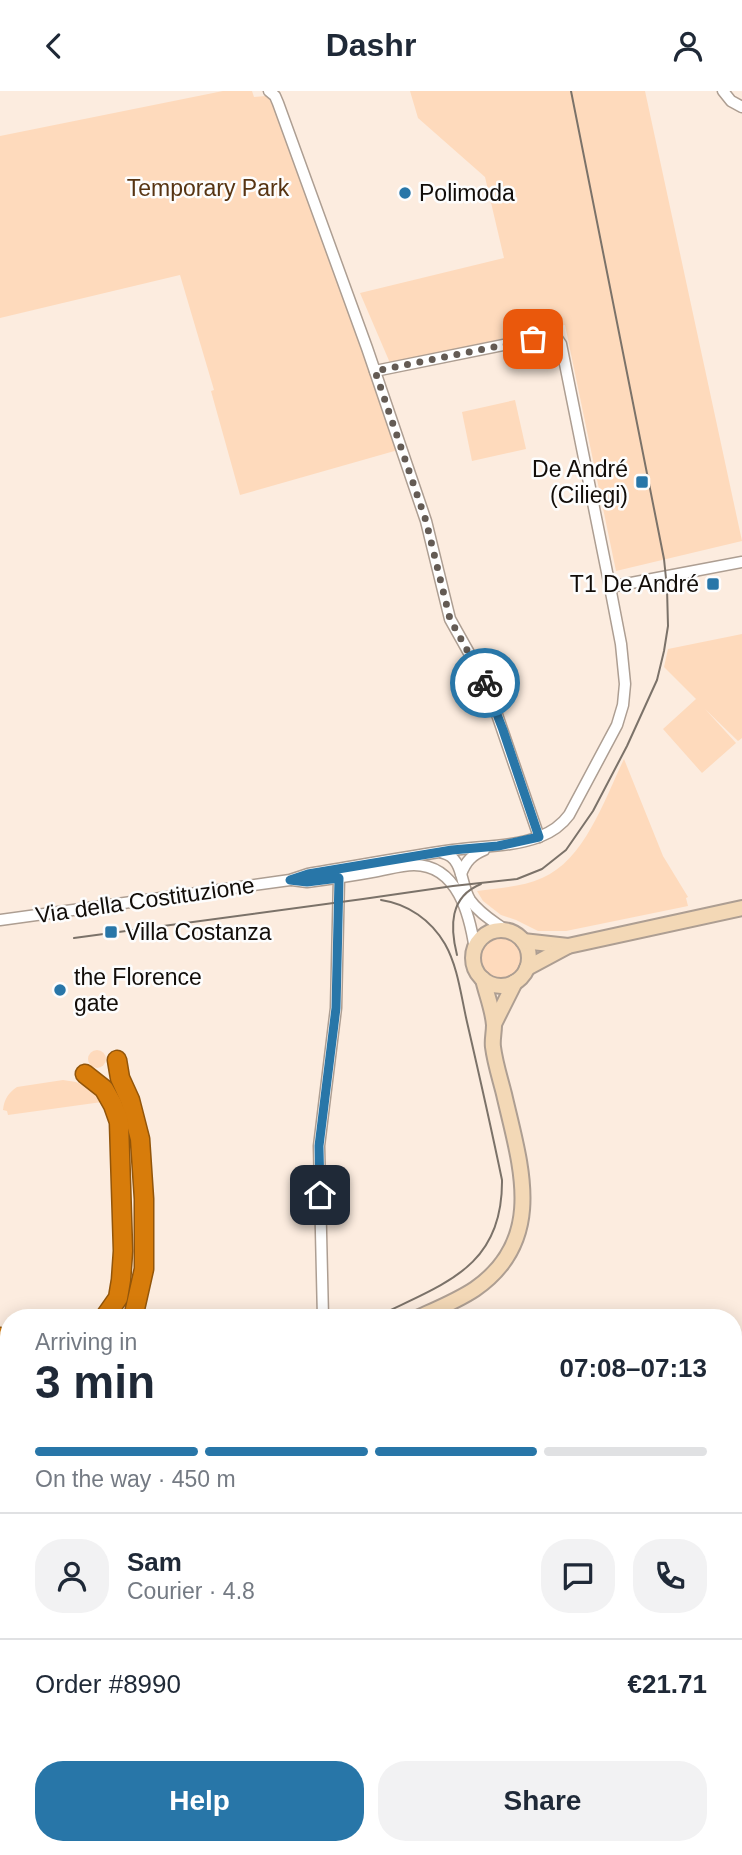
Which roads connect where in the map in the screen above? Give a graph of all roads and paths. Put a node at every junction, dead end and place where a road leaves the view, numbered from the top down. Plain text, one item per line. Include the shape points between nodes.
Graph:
1 (269, 91) edge
2 (723, 91) edge
3 (742, 107) edge
4 (375, 371) junction
5 (742, 562) edge
6 (610, 587) junction
7 (539, 837) junction
8 (490, 847) junction
9 (438, 853) junction
10 (461, 874) junction
11 (339, 878) junction
12 (290, 880) junction
13 (742, 908) edge
14 (0, 920) edge
15 (505, 930) junction
16 (523, 941) junction
17 (568, 946) junction
18 (475, 950) junction
19 (527, 968) junction
20 (483, 979) junction
21 (515, 982) junction
22 (494, 1024) junction
23 (117, 1060) dead end
24 (85, 1075) dead end
25 (144, 1199) junction
26 (110, 1309) edge
27 (123, 1309) edge
28 (135, 1309) edge
29 (323, 1309) edge
30 (436, 1309) edge

1 - 4 street via 278,103
2 - 3 street
4 - 6 street via 557,338
4 - 7 street via 426,521 450,619 491,697
5 - 6 street
6 - 7 street via 625,677 622,711 569,815 556,829
7 - 8 street, Via della Costituzione
8 - 9 street, Via della Costituzione
8 - 10 street via 470,858
9 - 10 street via 451,856
9 - 12 street, Via della Costituzione
10 - 15 street via 474,904
11 - 12 street, Via della Costituzione
11 - 18 street, Via della Costituzione via 411,865 433,869 461,898
11 - 29 street via 336,1008 319,1146
12 - 14 street, Via della Costituzione
13 - 17 street
15 - 16 street
15 - 18 street via 486,935
16 - 17 street
16 - 19 street
17 - 19 street
18 - 20 street via 475,967
19 - 21 street
20 - 21 street via 502,986
20 - 22 street
21 - 22 street
22 - 30 street via 494,1052 523,1185 519,1228 505,1259 487,1279
23 - 25 highway via 140,1139
24 - 26 highway via 104,1089 119,1122 124,1251 118,1298
25 - 27 highway via 138,1269
25 - 28 highway via 144,1269

